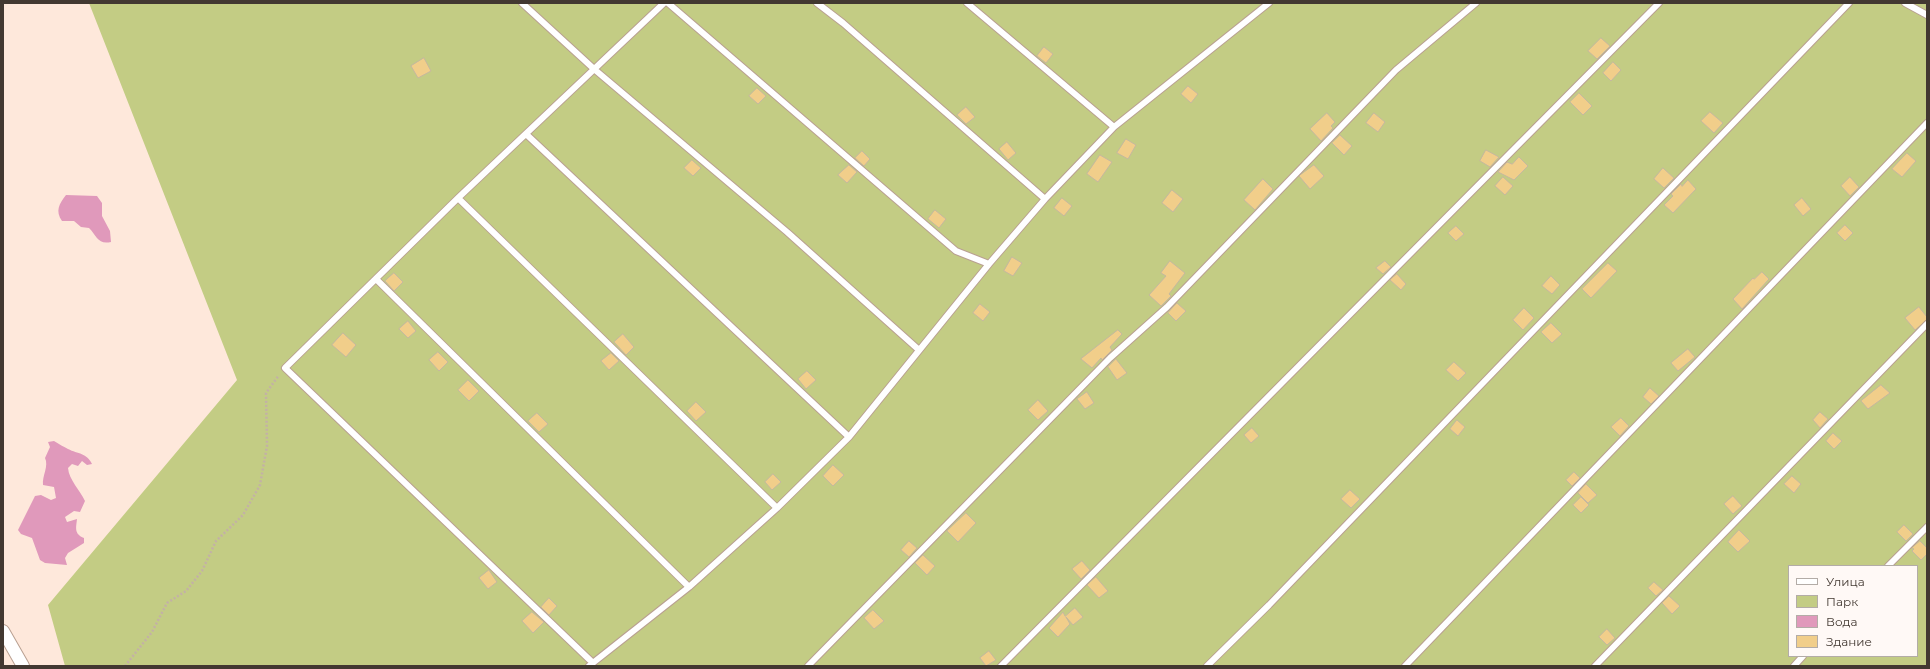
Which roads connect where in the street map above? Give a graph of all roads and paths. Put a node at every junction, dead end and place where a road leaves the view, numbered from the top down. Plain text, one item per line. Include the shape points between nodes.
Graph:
1 (522, 3) edge
2 (664, 3) edge
3 (668, 3) edge
4 (817, 3) edge
5 (967, 3) edge
6 (1269, 3) edge
7 (1476, 3) edge
8 (1659, 3) edge
9 (1849, 3) edge
10 (1905, 3) edge
11 (1927, 14) edge
12 (594, 69) junction
13 (1927, 124) edge
14 (1114, 127) junction
15 (526, 134) junction
16 (458, 198) junction
17 (1045, 199) junction
18 (989, 264) junction
19 (376, 279) junction
20 (1927, 324) edge
21 (919, 350) junction
22 (285, 368) junction
23 (849, 437) junction
24 (777, 508) junction
25 (1927, 527) edge
26 (1889, 565) edge
27 (689, 587) junction
28 (3, 631) edge
29 (1802, 657) edge
30 (591, 664) edge
31 (23, 666) edge
32 (125, 666) edge
33 (808, 666) edge
34 (1000, 666) edge
35 (1207, 666) edge
36 (1405, 666) edge
37 (1595, 666) edge
38 (1794, 666) edge

1 - 12 lane
2 - 12 lane
3 - 18 lane via 956,250
4 - 17 lane
5 - 14 lane
6 - 14 lane
7 - 33 lane via 1396,70 1167,307 1110,358
8 - 34 lane
9 - 35 lane
10 - 11 lane
12 - 15 lane
12 - 21 lane via 787,232
13 - 36 lane
14 - 17 lane
15 - 16 lane
15 - 23 lane
16 - 19 lane
16 - 24 lane
17 - 18 lane
18 - 21 lane
19 - 22 lane
19 - 27 lane
20 - 37 lane
21 - 23 lane
22 - 30 lane
22 - 32 path via 266,393 267,446 260,485 243,515 216,541 202,570 186,591 167,603 152,632
23 - 24 lane
24 - 27 lane
25 - 26 lane
27 - 30 lane
28 - 31 street
29 - 38 lane

